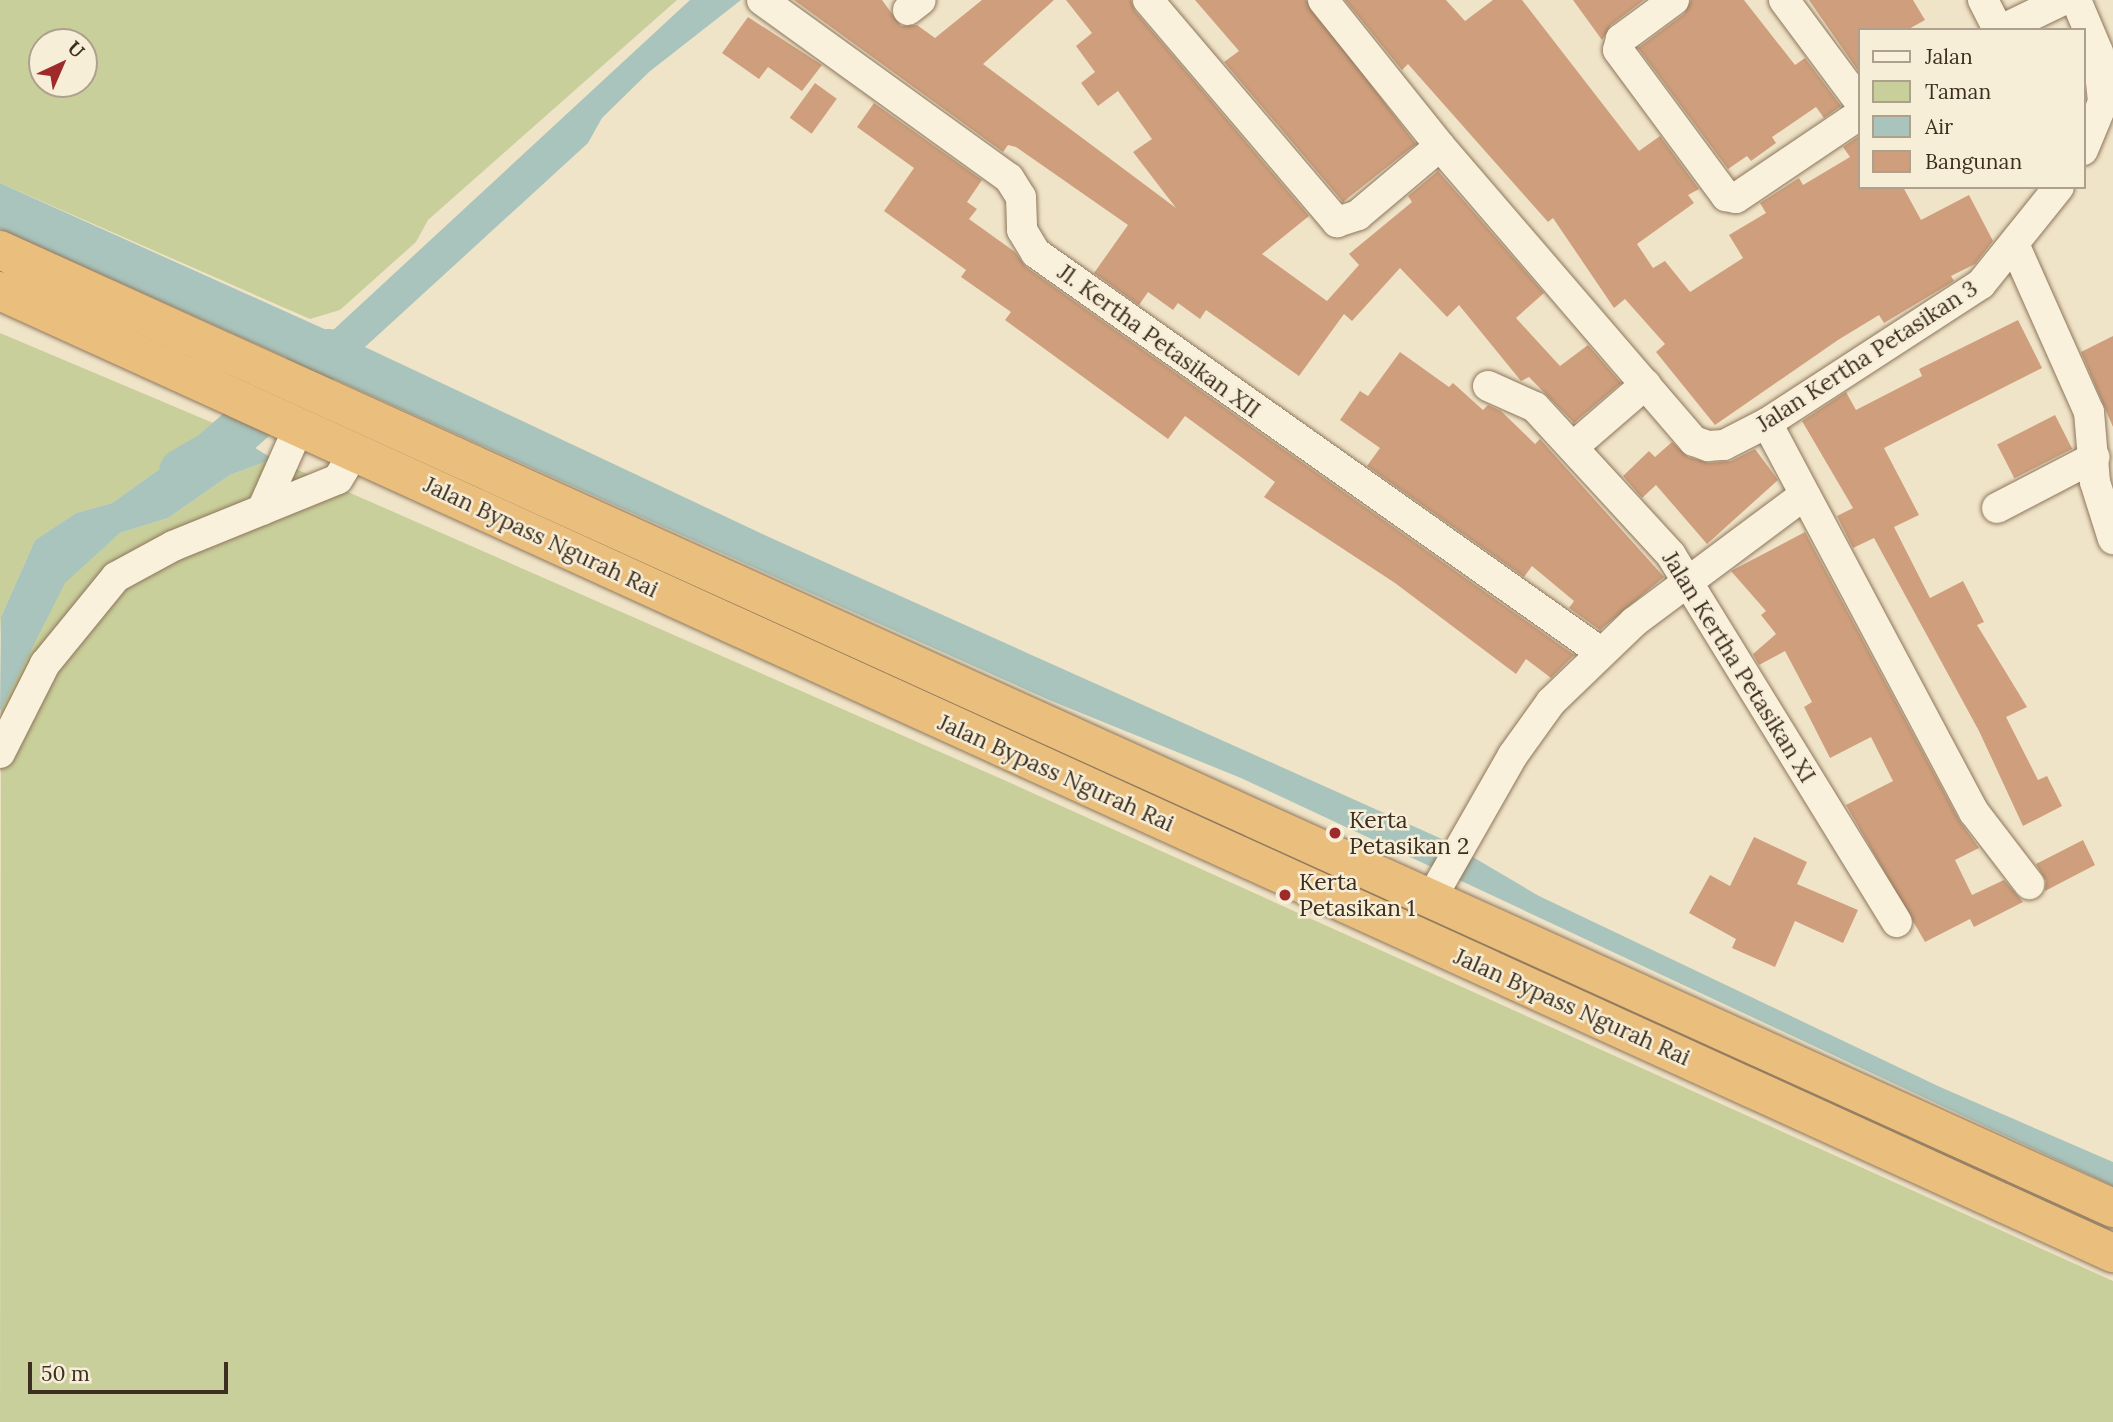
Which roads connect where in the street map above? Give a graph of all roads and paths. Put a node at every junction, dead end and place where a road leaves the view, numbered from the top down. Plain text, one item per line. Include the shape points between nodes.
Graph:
1 (762, 0) edge
2 (1148, 0) edge
3 (1323, 0) edge
4 (1674, 0) edge
5 (1783, 0) edge
6 (1983, 0) edge
7 (2063, 0) edge
8 (2076, 0) edge
9 (1999, 28) edge
10 (2004, 28) edge
11 (1857, 98) edge
12 (1857, 116) edge
13 (2085, 145) edge
14 (1440, 146) junction
15 (2058, 189) edge
16 (2015, 246) junction
17 (0, 250) edge
18 (0, 290) edge
19 (1646, 384) junction
20 (1488, 386) dead end
21 (1767, 423) junction
22 (294, 424) junction
23 (1573, 447) junction
24 (355, 452) junction
25 (2095, 457) junction
26 (1802, 497) junction
27 (1997, 508) dead end
28 (262, 510) junction
29 (2113, 539) edge
30 (1687, 579) junction
31 (1599, 651) junction
32 (0, 753) edge
33 (2029, 884) dead end
34 (1437, 889) junction
35 (1897, 922) dead end
36 (2113, 1208) edge
37 (2113, 1253) edge

1 - 31 street, Jl. Kertha Petasikan XII via 1009,178 1021,197 1022,230 1036,253
2 - 14 street via 1337,222 1357,215
3 - 14 street
4 - 12 street via 1621,39 1618,50 1718,188 1736,198
5 - 11 street
6 - 9 street
7 - 10 street
8 - 13 street via 2098,52 2103,102
14 - 19 street
15 - 16 street, Jalan Kertha Petasikan 3
16 - 21 street, Jalan Kertha Petasikan 3 via 1981,284
16 - 25 street via 2089,412
17 - 34 highway, Jalan Bypass Ngurah Rai
18 - 22 highway, Jalan Bypass Ngurah Rai
19 - 21 street, Jalan Kertha Petasikan 3 via 1694,441 1717,447
19 - 23 street
20 - 23 street, Jalan Kertha Petasikan XI via 1535,407
21 - 26 street
22 - 24 highway, Jalan Bypass Ngurah Rai
22 - 28 street
23 - 30 street, Jalan Kertha Petasikan XI
24 - 28 street via 338,479
24 - 37 highway, Jalan Bypass Ngurah Rai
25 - 27 street
25 - 29 street via 2095,482
26 - 30 street
26 - 33 street via 1974,812
28 - 32 street via 116,578 46,664
30 - 31 street
30 - 35 street, Jalan Kertha Petasikan XI
31 - 34 street via 1513,755
34 - 36 highway, Jalan Bypass Ngurah Rai

